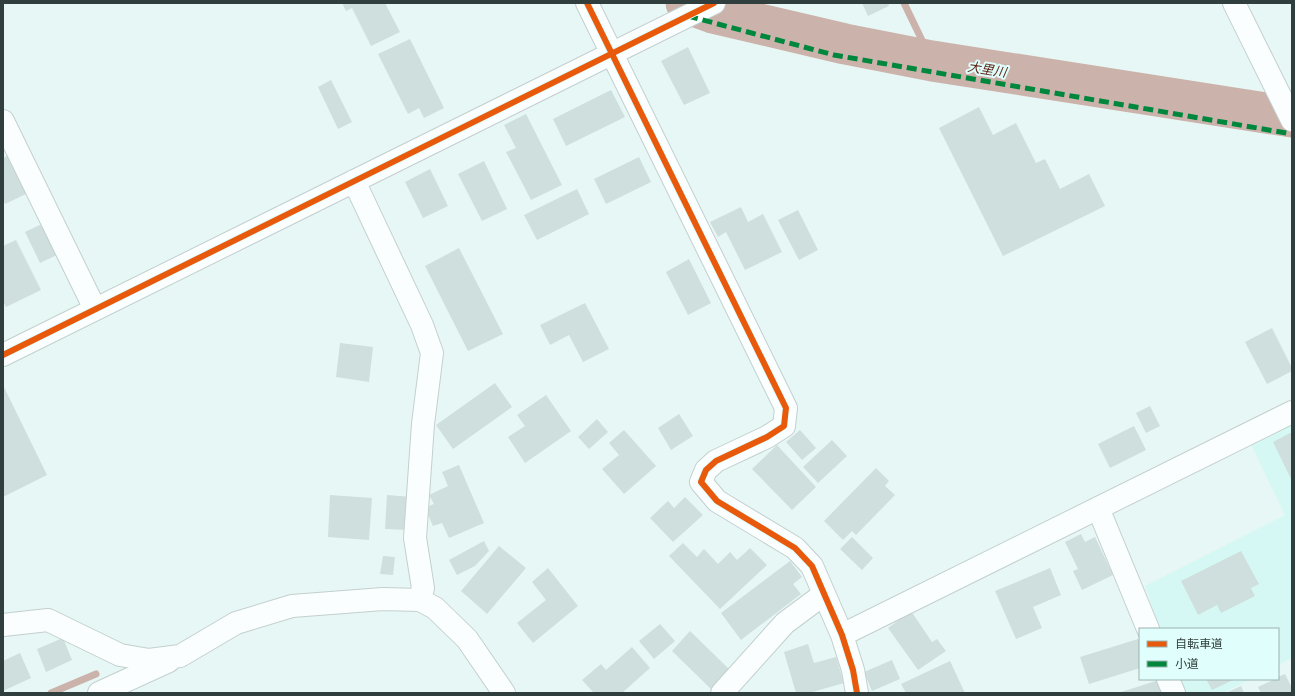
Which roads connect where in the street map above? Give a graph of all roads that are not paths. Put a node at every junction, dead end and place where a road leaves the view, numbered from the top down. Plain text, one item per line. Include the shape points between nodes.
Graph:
1 (587, 3) edge
2 (714, 3) edge
3 (1234, 3) edge
4 (612, 54) junction
5 (1287, 111) edge
6 (3, 121) edge
7 (354, 182) junction
8 (95, 309) junction
9 (3, 355) edge
10 (1292, 412) edge
11 (1098, 508) junction
12 (824, 594) junction
13 (420, 600) junction
14 (3, 625) edge
15 (1148, 628) edge
16 (842, 635) junction
17 (180, 656) junction
18 (1168, 680) edge
19 (99, 693) edge
20 (504, 693) edge
21 (722, 693) edge
22 (857, 693) edge
23 (1174, 693) edge

1 - 4 street
2 - 4 street
3 - 5 street
4 - 7 street
4 - 12 street via 786,408 784,426 767,437 716,461 706,470 701,482 717,501 794,548 812,566
6 - 8 street
7 - 8 street
7 - 13 street via 422,325 432,353 423,424 415,538 423,588
8 - 9 street
10 - 11 street
11 - 15 street
11 - 16 street
12 - 16 street
12 - 21 street via 785,623
13 - 17 street via 383,599 292,606 236,623
13 - 20 street via 435,608 467,639
14 - 17 street via 48,620 120,655 149,660
16 - 22 street
17 - 19 street
18 - 23 street

